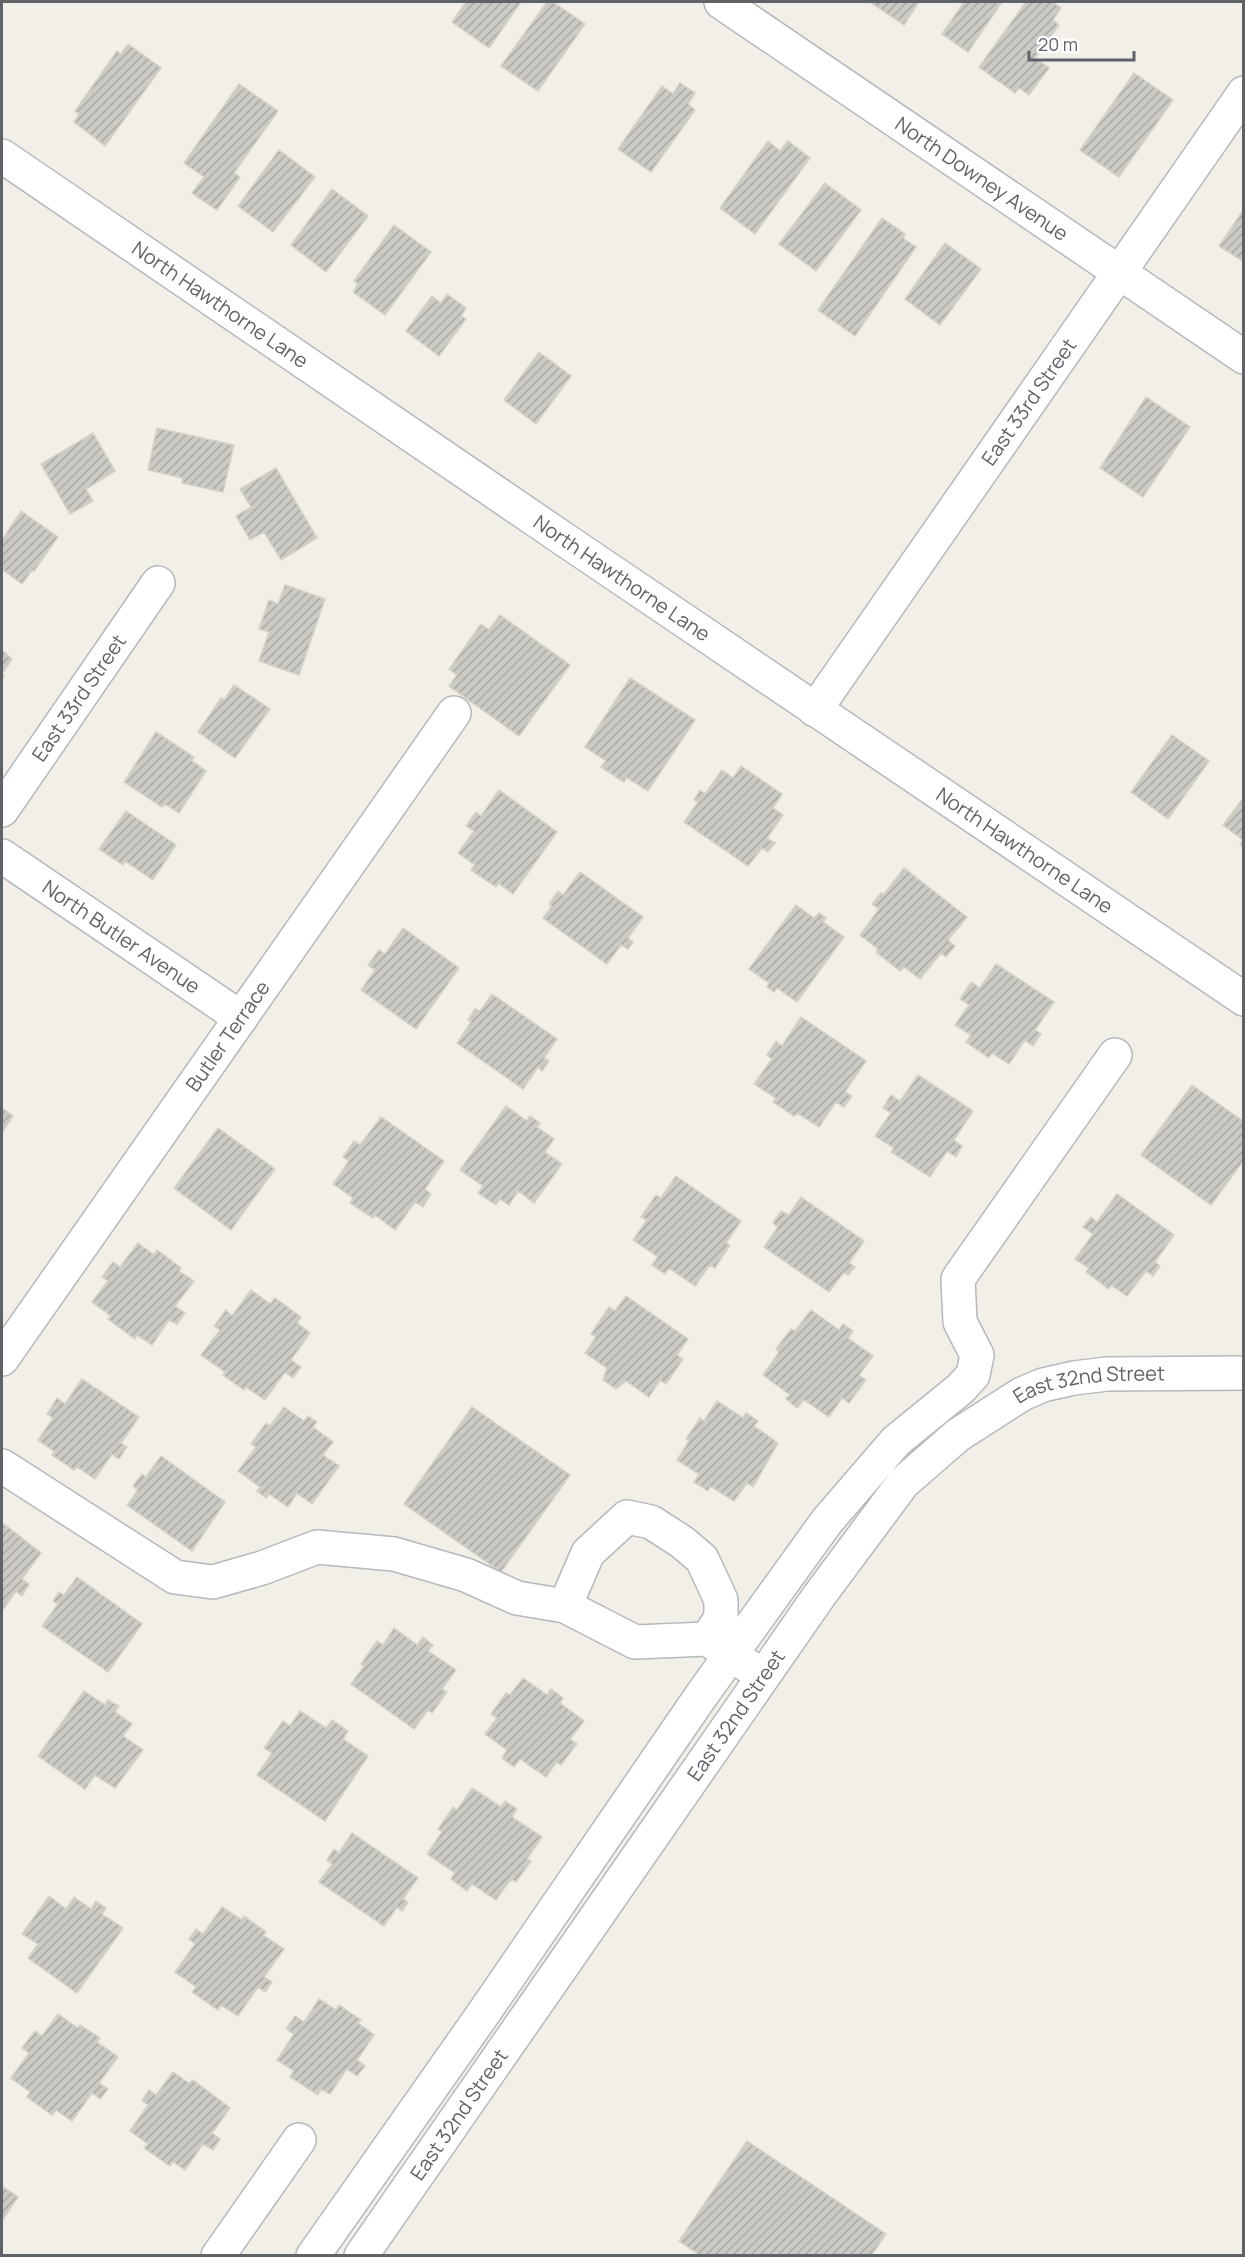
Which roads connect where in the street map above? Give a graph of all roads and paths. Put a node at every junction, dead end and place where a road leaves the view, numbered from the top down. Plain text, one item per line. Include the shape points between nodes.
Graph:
1 (721, 2) edge
2 (1244, 93) edge
3 (2, 156) edge
4 (1118, 272) junction
5 (1244, 357) edge
6 (158, 584) dead end
7 (815, 710) junction
8 (454, 713) dead end
9 (2, 810) edge
10 (2, 856) edge
11 (1244, 999) edge
12 (241, 1018) junction
13 (1115, 1055) dead end
14 (2, 1359) edge
15 (1244, 1373) edge
16 (2, 1466) edge
17 (565, 1606) junction
18 (719, 1647) junction
19 (763, 1676) junction
20 (299, 2140) dead end
21 (218, 2256) edge
22 (313, 2256) edge
23 (361, 2256) edge

1 - 4 street, North Downey Avenue
2 - 4 street, East 33rd Street
3 - 7 street, North Hawthorne Lane
4 - 5 street, North Downey Avenue
4 - 7 street, East 33rd Street
6 - 9 street, East 33rd Street
7 - 11 street, North Hawthorne Lane
8 - 12 street, Butler Terrace
10 - 12 street, North Butler Avenue
12 - 14 street, Butler Terrace
13 - 18 street via 958,1279 960,1322 977,1355 973,1375 896,1441
15 - 19 street, East 32nd Street via 1123,1373 1074,1378 1022,1394 958,1435 903,1483
16 - 17 street via 175,1577 213,1582 317,1547 394,1554 466,1575 517,1598
17 - 18 street via 635,1642
17 - 18 street via 588,1553 627,1516 651,1522 702,1559 721,1600
18 - 19 street
18 - 22 street
19 - 23 street, East 32nd Street
20 - 21 street

